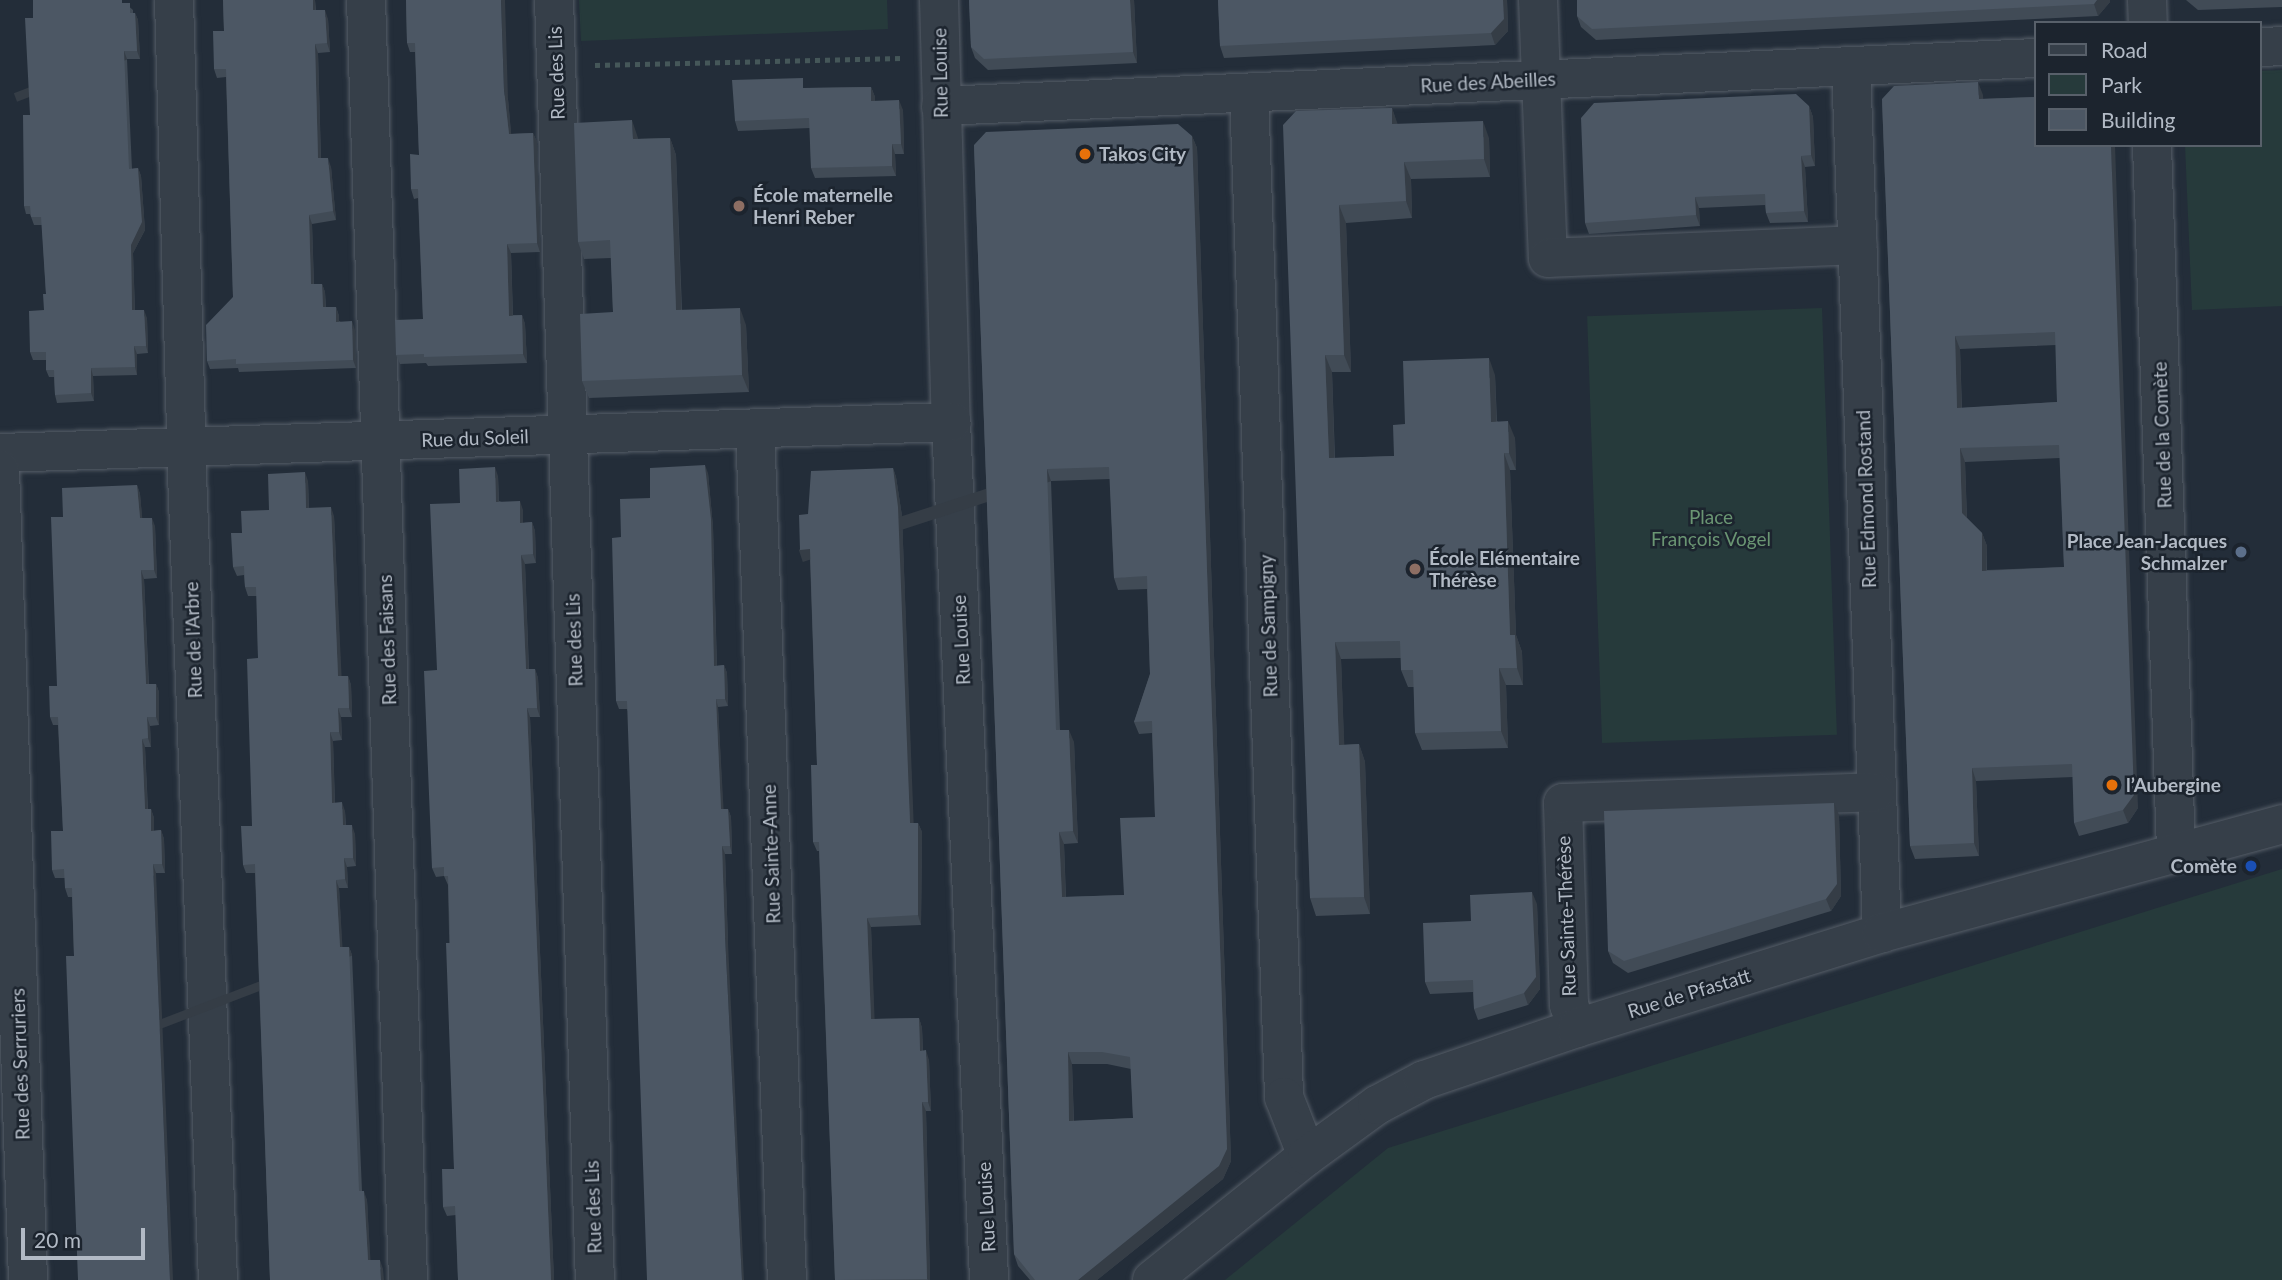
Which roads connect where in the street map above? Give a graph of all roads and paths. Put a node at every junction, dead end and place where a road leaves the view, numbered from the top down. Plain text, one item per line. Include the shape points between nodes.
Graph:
1 (174, 0) edge
2 (366, 0) edge
3 (554, 0) edge
4 (939, 0) edge
5 (1538, 0) edge
6 (2147, 0) edge
7 (2148, 21) edge
8 (2282, 46) edge
9 (2261, 47) edge
10 (939, 57) junction
11 (2034, 58) edge
12 (556, 66) junction
13 (1851, 66) junction
14 (1541, 80) junction
15 (1250, 93) junction
16 (941, 106) junction
17 (2152, 147) edge
18 (1858, 245) junction
19 (951, 422) junction
20 (755, 429) junction
21 (568, 435) junction
22 (381, 441) junction
23 (186, 445) junction
24 (0, 453) edge
25 (0, 470) edge
26 (1875, 792) junction
27 (2282, 824) edge
28 (2176, 851) junction
29 (1882, 933) junction
30 (1577, 1028) junction
31 (1307, 1156) junction
32 (27, 1280) edge
33 (218, 1280) edge
34 (408, 1280) edge
35 (595, 1280) edge
36 (787, 1280) edge
37 (989, 1280) edge
38 (1152, 1280) edge

1 - 23 street, Rue de l'Arbre
2 - 22 street, Rue des Faisans
3 - 12 street, Rue des Lis
4 - 10 street, Rue Louise
5 - 14 street
6 - 7 street
8 - 9 street
10 - 12 path
10 - 16 street, Rue Louise
11 - 13 street, Rue des Abeilles
12 - 21 street, Rue des Lis
13 - 14 street, Rue des Abeilles
13 - 18 street, Rue Edmond Rostand
14 - 15 street, Rue des Abeilles
14 - 18 street via 1548,258
15 - 16 street, Rue des Abeilles
15 - 31 street, Rue de Sampigny via 1284,1097
16 - 19 street, Rue Louise
17 - 28 street, Rue de la Comète
18 - 26 street, Rue Edmond Rostand
19 - 20 street, Rue du Soleil
19 - 37 street, Rue Louise
20 - 21 street, Rue du Soleil
20 - 36 street, Rue Sainte-Anne
21 - 22 street, Rue du Soleil
21 - 35 street, Rue des Lis
22 - 23 street, Rue du Soleil
22 - 34 street, Rue des Faisans
23 - 24 street, Rue du Soleil
23 - 33 street, Rue de l'Arbre
25 - 32 street, Rue des Serruriers
26 - 29 street, Rue Edmond Rostand
26 - 30 street, Rue Sainte-Thérèse via 1563,803 1569,1005
27 - 28 street, Rue de Pfastatt
28 - 29 street, Rue de Pfastatt
29 - 30 street, Rue de Pfastatt
30 - 31 street, Rue de Pfastatt via 1424,1080 1377,1105
31 - 38 street, Rue de Pfastatt

